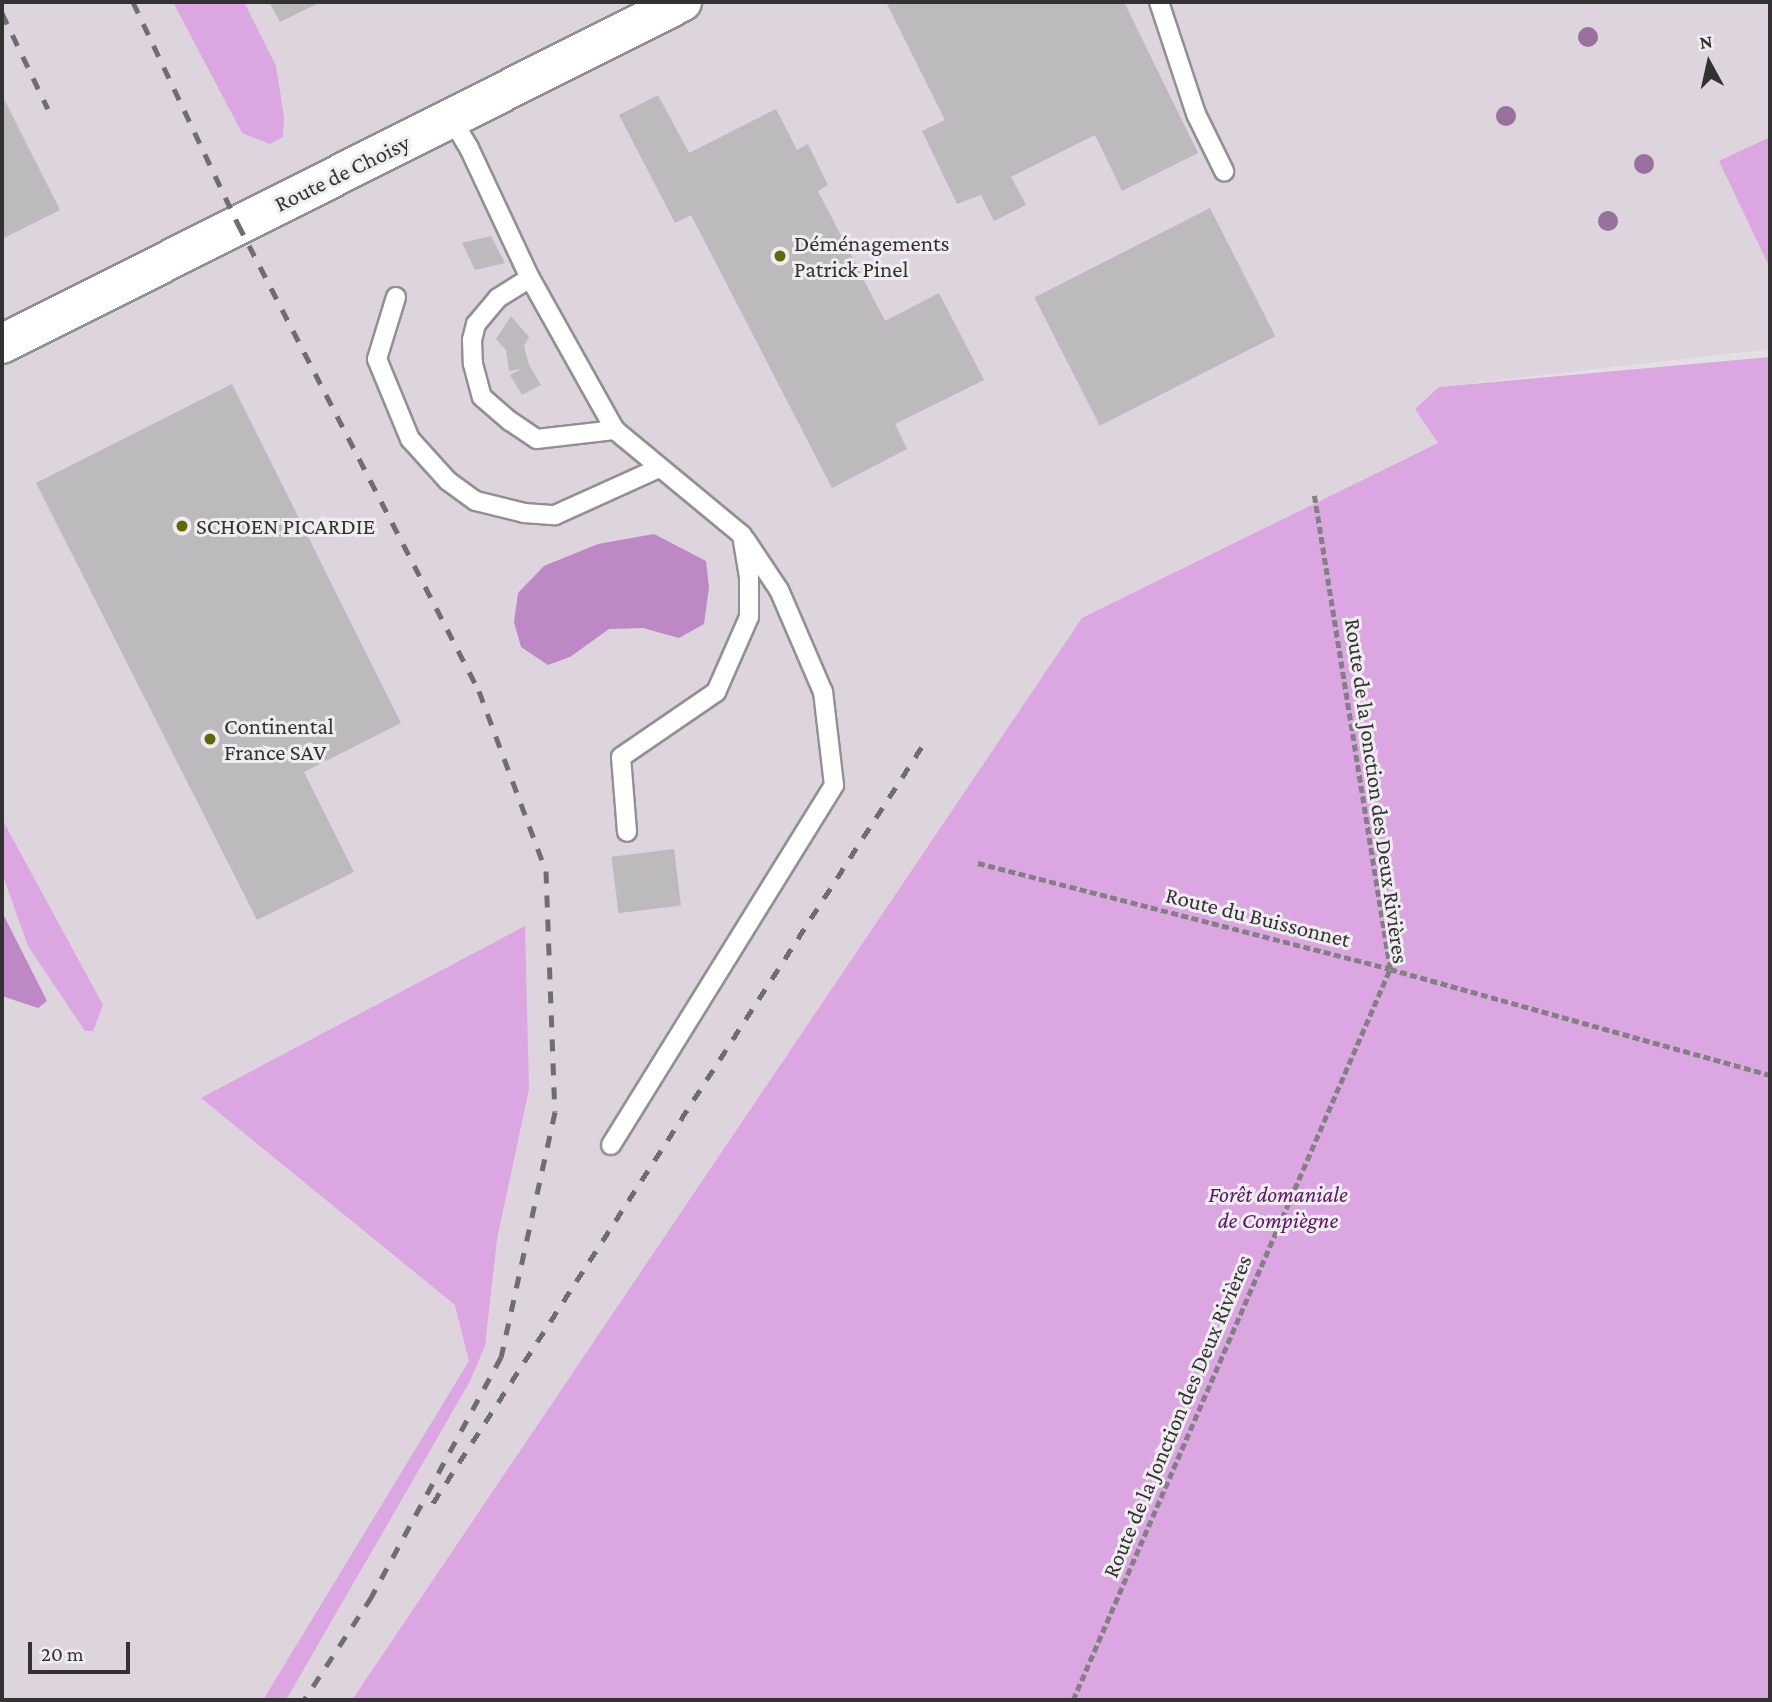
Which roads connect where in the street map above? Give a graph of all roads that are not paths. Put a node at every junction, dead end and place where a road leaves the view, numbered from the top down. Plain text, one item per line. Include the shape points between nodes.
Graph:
1 (682, 2) edge
2 (1159, 2) edge
3 (451, 118) junction
4 (1224, 171) dead end
5 (530, 278) junction
6 (396, 297) dead end
7 (2, 344) edge
8 (615, 430) junction
9 (659, 468) junction
10 (742, 535) junction
11 (627, 832) dead end
12 (611, 1145) dead end

1 - 3 street, Route de Choisy
2 - 4 lane via 1196,114
3 - 5 lane
3 - 7 street, Route de Choisy
5 - 8 lane
5 - 8 lane via 498,298 476,324 472,364 482,397 537,439
6 - 9 lane via 377,359 410,439 448,481 477,501 524,513 555,515
8 - 9 lane
9 - 10 lane
10 - 11 lane via 749,617 716,692 621,757
10 - 12 lane via 779,590 823,692 835,785

